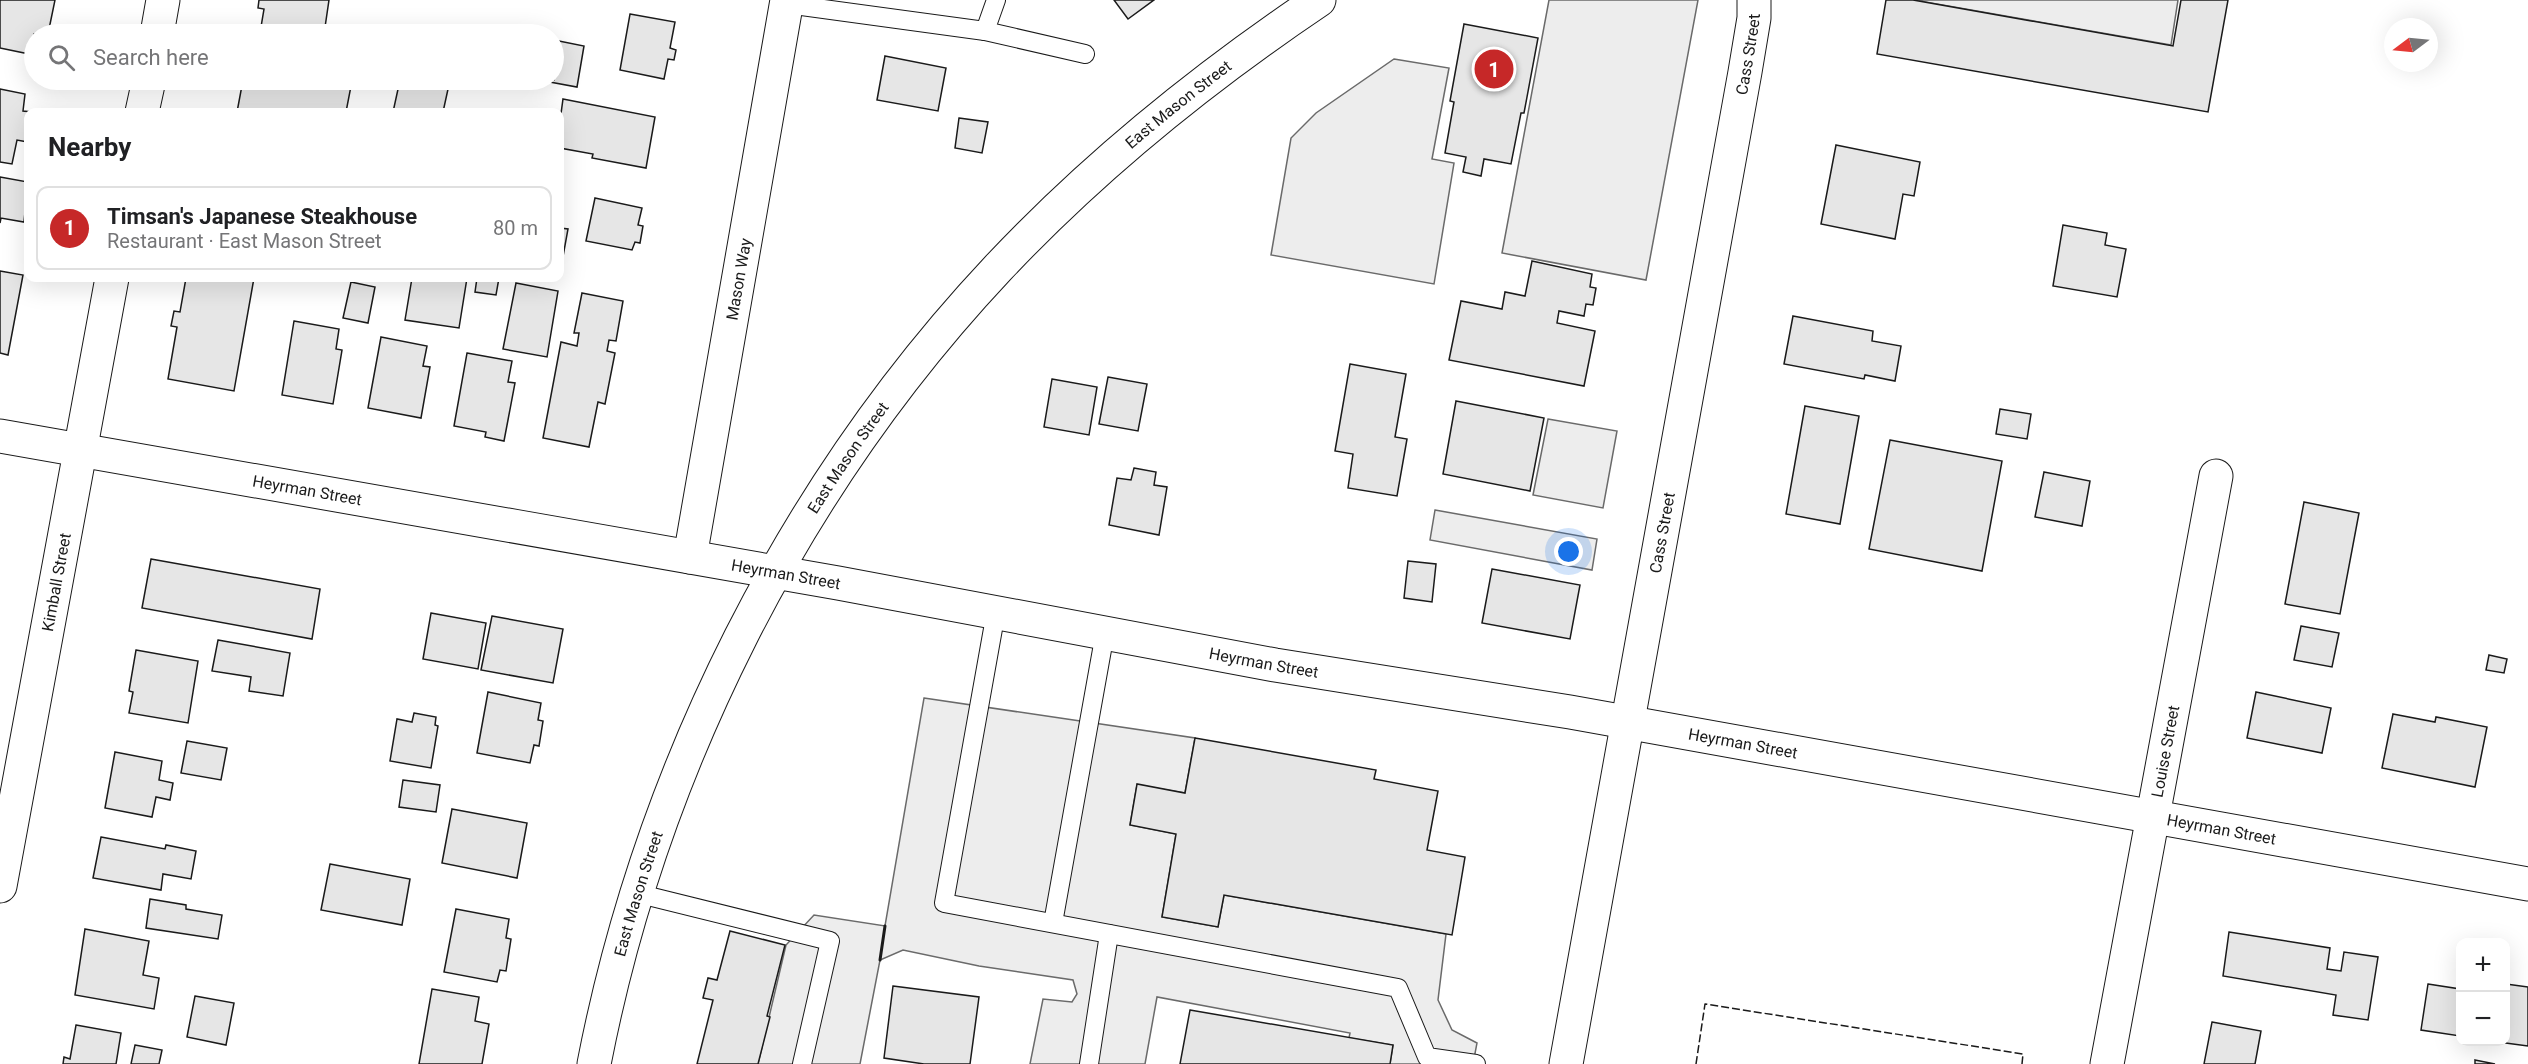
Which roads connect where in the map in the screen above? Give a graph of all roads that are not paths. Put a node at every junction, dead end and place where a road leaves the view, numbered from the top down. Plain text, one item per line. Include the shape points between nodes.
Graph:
1 (163, 0) edge
2 (996, 0) edge
3 (1319, 0) edge
4 (1754, 0) edge
5 (787, 2) edge
6 (159, 24) edge
7 (985, 32) junction
8 (1085, 54) dead end
9 (146, 90) edge
10 (143, 108) edge
11 (111, 282) edge
12 (0, 436) edge
13 (80, 450) junction
14 (2216, 476) dead end
15 (690, 557) junction
16 (775, 572) junction
17 (996, 612) junction
18 (1105, 633) junction
19 (1627, 722) junction
20 (2153, 816) junction
21 (2528, 884) edge
22 (0, 886) edge
23 (636, 893) junction
24 (1053, 923) junction
25 (1109, 934) junction
26 (594, 1064) edge
27 (802, 1064) edge
28 (1089, 1064) edge
29 (1476, 1064) edge
30 (1566, 1064) edge
31 (2107, 1064) edge

1 - 6 street
2 - 7 lane
3 - 16 street, East Mason Street via 1256,42 1152,123 1078,187 997,268 922,356 854,448
4 - 19 street, Cass Street via 1745,72
5 - 7 lane
5 - 15 street, Mason Way
7 - 8 lane
9 - 10 street
11 - 13 street, Kimball Street
12 - 13 street, Heyrman Street
13 - 15 street, Heyrman Street
13 - 22 street, Kimball Street
14 - 20 street, Louise Street
15 - 16 street, Heyrman Street
16 - 17 street, Heyrman Street
16 - 23 street, East Mason Street via 677,777
17 - 18 street, Heyrman Street
17 - 24 lane via 944,903
18 - 19 street, Heyrman Street
18 - 24 lane
19 - 20 street, Heyrman Street
19 - 30 street, Cass Street
20 - 21 street, Heyrman Street
20 - 31 street, Louise Street
23 - 26 street, East Mason Street via 607,998
23 - 27 lane via 830,941
24 - 25 lane
25 - 28 lane
25 - 29 lane via 1398,988 1427,1057

